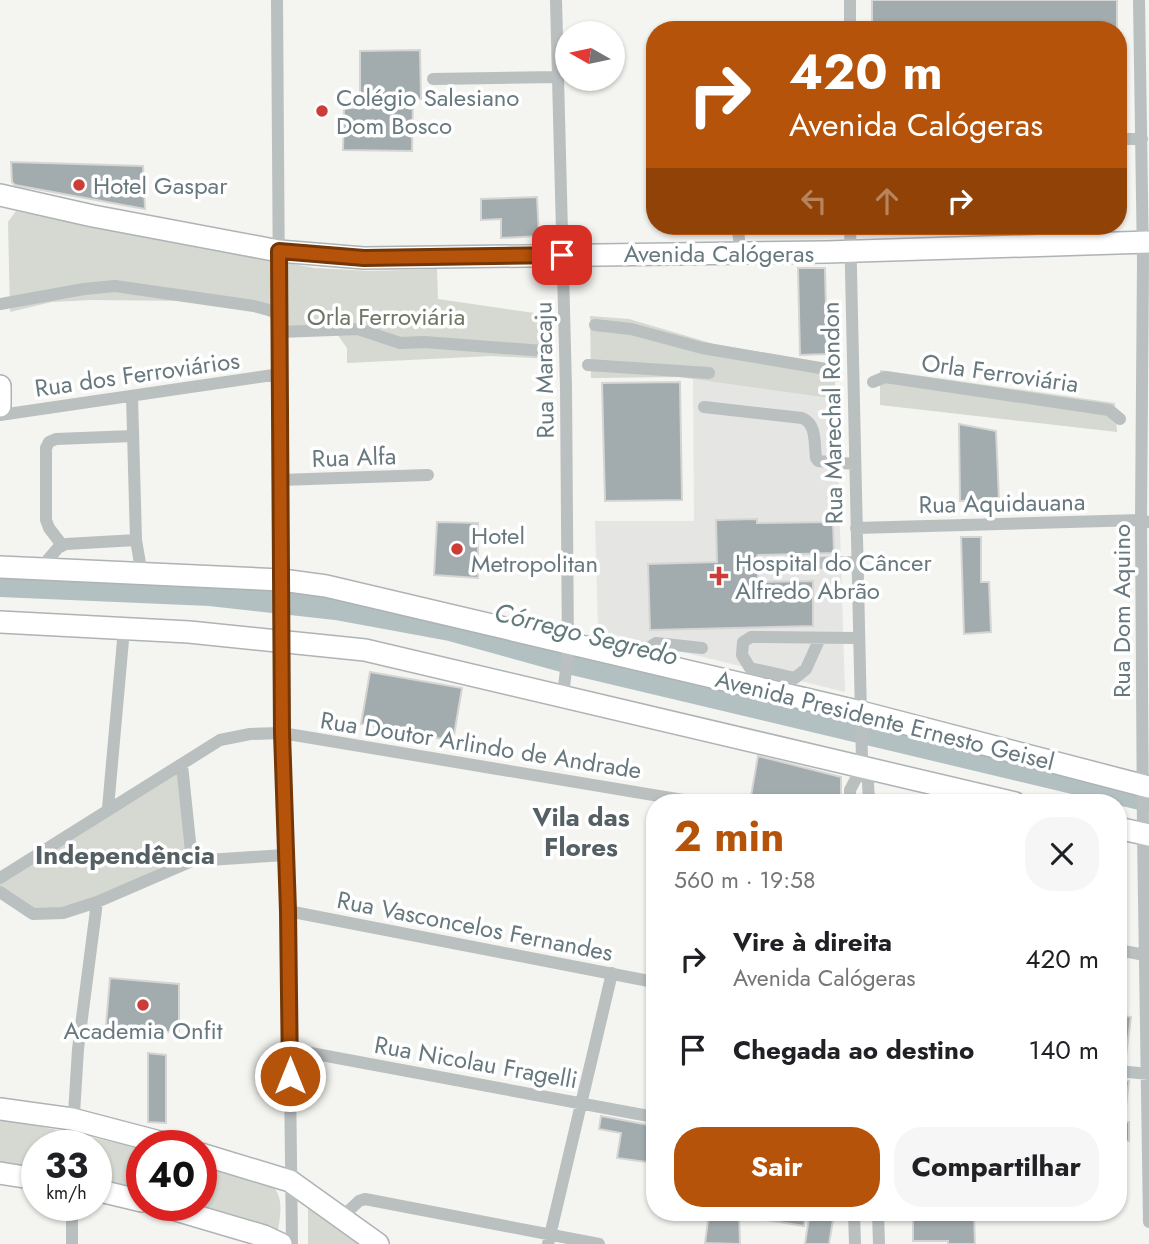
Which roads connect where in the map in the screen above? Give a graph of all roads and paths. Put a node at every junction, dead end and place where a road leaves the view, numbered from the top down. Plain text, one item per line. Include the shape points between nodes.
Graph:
1 (277, 0) edge
2 (556, 0) edge
3 (850, 0) edge
4 (1139, 0) edge
5 (556, 21) edge
6 (850, 21) edge
7 (555, 77) edge
8 (433, 79) dead end
9 (557, 91) edge
10 (1127, 139) edge
11 (1142, 139) junction
12 (0, 195) edge
13 (739, 235) edge
14 (850, 235) edge
15 (1146, 242) edge
16 (279, 251) junction
17 (850, 251) junction
18 (740, 253) junction
19 (562, 255) junction
20 (0, 303) edge
21 (280, 313) junction
22 (596, 325) dead end
23 (280, 332) junction
24 (544, 351) dead end
25 (588, 365) dead end
26 (709, 373) dead end
27 (281, 374) junction
28 (837, 376) dead end
29 (873, 382) dead end
30 (0, 386) edge
31 (132, 396) junction
32 (0, 406) edge
33 (704, 407) dead end
34 (0, 415) edge
35 (1120, 419) dead end
36 (133, 436) junction
37 (855, 464) junction
38 (428, 475) dead end
39 (281, 480) junction
40 (1145, 521) edge
41 (856, 528) junction
42 (136, 540) junction
43 (62, 545) junction
44 (857, 562) junction
45 (762, 564) dead end
46 (0, 567) edge
47 (39, 570) junction
48 (142, 575) junction
49 (282, 589) junction
50 (0, 622) edge
51 (124, 629) junction
52 (282, 634) junction
53 (820, 638) junction
54 (858, 638) junction
55 (568, 647) junction
56 (702, 648) dead end
57 (648, 662) junction
58 (564, 691) junction
59 (861, 718) junction
60 (282, 733) junction
61 (862, 764) junction
62 (181, 765) junction
63 (1145, 788) edge
64 (647, 794) edge
65 (850, 794) edge
66 (869, 794) edge
67 (980, 794) edge
68 (108, 808) junction
69 (1127, 829) edge
70 (1145, 832) edge
71 (285, 855) junction
72 (192, 861) junction
73 (0, 878) edge
74 (0, 892) edge
75 (97, 902) junction
76 (288, 911) junction
77 (1127, 952) edge
78 (1145, 955) junction
79 (612, 973) junction
80 (646, 980) edge
81 (289, 1049) junction
82 (1127, 1072) edge
83 (1148, 1074) edge
84 (581, 1103) junction
85 (1148, 1107) edge
86 (0, 1109) edge
87 (646, 1116) edge
88 (72, 1119) junction
89 (72, 1130) edge
90 (126, 1133) edge
91 (217, 1159) edge
92 (0, 1173) edge
93 (21, 1176) edge
94 (290, 1181) junction
95 (342, 1217) junction
96 (72, 1221) edge
97 (213, 1221) edge
98 (855, 1221) edge
99 (878, 1221) edge
100 (1149, 1222) edge
101 (549, 1239) edge
102 (374, 1243) edge
103 (72, 1244) edge
104 (281, 1244) edge
105 (292, 1244) edge
106 (599, 1244) edge
107 (855, 1244) edge
108 (879, 1244) edge

1 - 16 street
2 - 5 street, Rua Maracaju
3 - 6 street
4 - 11 street, Rua Dom Aquino
7 - 8 street
9 - 19 street, Rua Maracaju
10 - 11 street
11 - 15 street, Rua Dom Aquino
12 - 16 main road, Avenida Calógeras
13 - 18 street
14 - 17 street, Rua Marechal Rondon
15 - 17 main road, Avenida Calógeras
15 - 40 street, Rua Dom Aquino
16 - 19 main road, Avenida Calógeras via 364,258
16 - 21 street
17 - 18 main road, Avenida Calógeras
17 - 37 street, Rua Marechal Rondon
18 - 19 main road, Avenida Calógeras
19 - 55 street, Rua Maracaju
20 - 21 street via 115,286
21 - 23 street
22 - 28 street via 826,369
23 - 24 street via 358,329 400,343
23 - 27 street
25 - 26 street
27 - 31 street, Rua dos Ferroviários
27 - 39 street
29 - 35 street, Orla Ferroviária via 885,377 1109,410
30 - 32 main road
31 - 34 street, Rua dos Ferroviários
31 - 36 street
33 - 37 street via 803,418 813,427 818,461
36 - 42 street
36 - 43 street via 49,442 47,520
37 - 41 street, Rua Marechal Rondon
38 - 39 street, Rua Alfa
39 - 49 street
40 - 41 street, Rua Aquidauana
40 - 63 street, Rua Dom Aquino
41 - 44 street, Rua Marechal Rondon
42 - 43 street
42 - 48 street
43 - 47 street
44 - 45 street
44 - 54 street, Rua Marechal Rondon
46 - 47 main road, Avenida Presidente Ernesto Geisel
47 - 48 main road, Avenida Presidente Ernesto Geisel
48 - 49 main road, Avenida Presidente Ernesto Geisel
49 - 52 street
49 - 55 main road, Avenida Presidente Ernesto Geisel via 369,595
50 - 51 main road, Avenida Presidente Ernesto Geisel
51 - 52 main road, Avenida Presidente Ernesto Geisel
51 - 68 street
52 - 58 main road, Avenida Presidente Ernesto Geisel
52 - 60 street
53 - 53 street via 751,637 743,642 742,655 750,668 795,678 806,669
53 - 54 street
54 - 59 street, Rua Marechal Rondon
55 - 57 main road, Avenida Presidente Ernesto Geisel
55 - 58 street, Rua Maracaju
56 - 57 street via 656,643 650,647
57 - 59 main road, Avenida Presidente Ernesto Geisel
58 - 61 main road, Avenida Presidente Ernesto Geisel
59 - 61 street, Rua Marechal Rondon
59 - 63 main road, Avenida Presidente Ernesto Geisel
60 - 62 street, Rua Doutor Arlindo de Andrade via 250,733 220,740
60 - 64 street, Rua Doutor Arlindo de Andrade
60 - 71 street
61 - 65 street, Rua Marechal Rondon
61 - 66 street, Rua Marechal Rondon
61 - 67 main road, Avenida Presidente Ernesto Geisel
62 - 68 street, Rua Doutor Arlindo de Andrade
62 - 72 street
63 - 70 street, Rua Dom Aquino
68 - 73 street, Rua Doutor Arlindo de Andrade
69 - 70 main road
70 - 78 street, Rua Dom Aquino
71 - 72 street
71 - 76 street
72 - 75 street
74 - 75 street via 33,914 63,913
75 - 88 street
76 - 79 street, Rua Vasconcelos Fernandes
76 - 81 street
77 - 78 street
78 - 83 street, Rua Dom Aquino
79 - 80 street, Rua Vasconcelos Fernandes
79 - 84 street
81 - 84 street, Rua Nicolau Fragelli
81 - 94 street
82 - 83 street
83 - 85 street, Rua Dom Aquino
84 - 87 street, Rua Nicolau Fragelli
84 - 101 street
85 - 100 street, Rua Dom Aquino
86 - 88 main road
88 - 89 street
88 - 90 main road
91 - 94 main road
92 - 93 main road
94 - 95 main road
94 - 105 street
95 - 101 street via 365,1199
95 - 102 main road
96 - 103 street
97 - 104 main road
98 - 107 street
99 - 108 street
101 - 106 street

